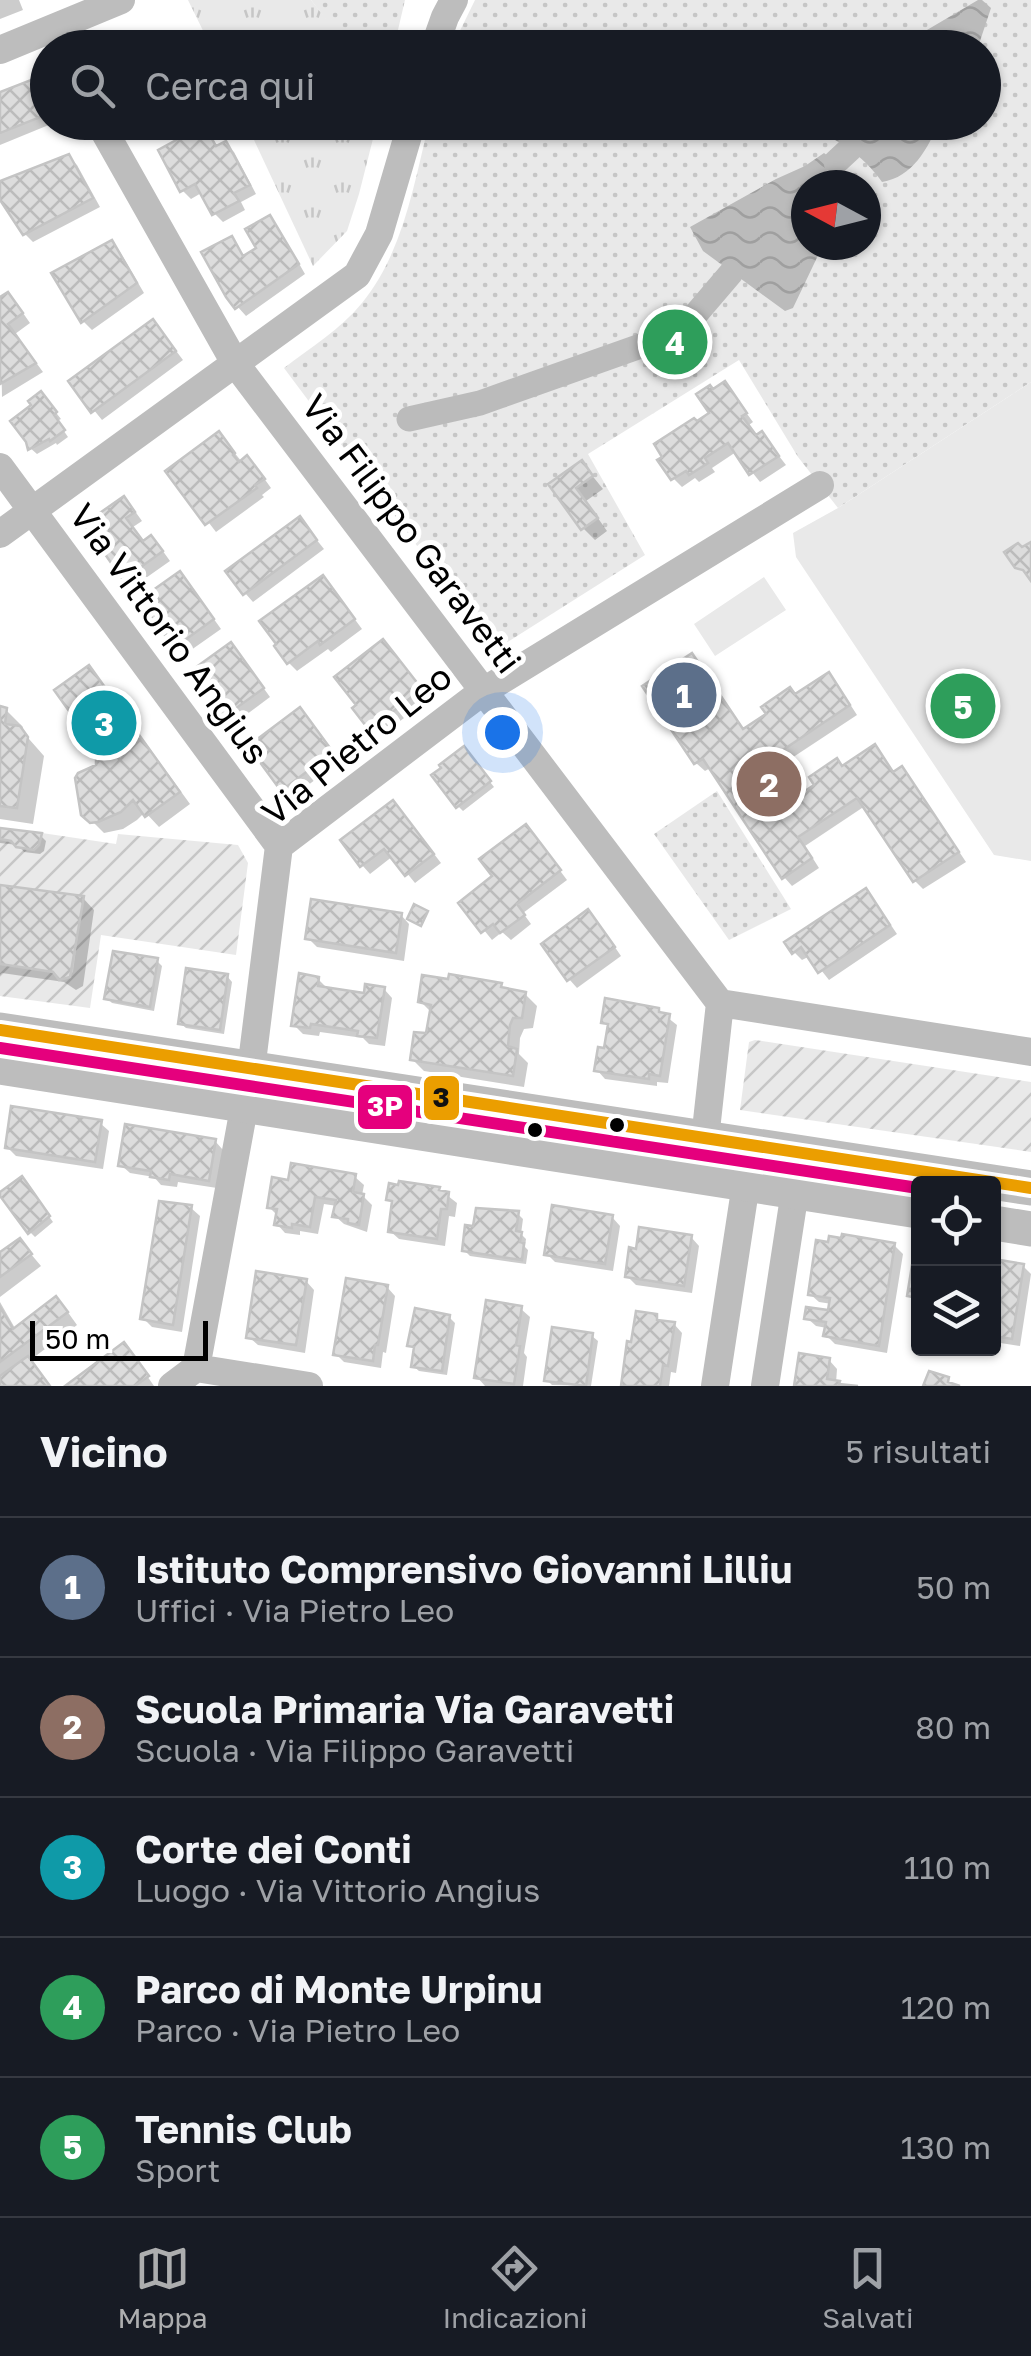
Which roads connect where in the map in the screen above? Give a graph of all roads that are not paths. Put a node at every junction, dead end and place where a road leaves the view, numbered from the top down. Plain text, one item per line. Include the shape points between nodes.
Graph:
1 (121, 0) edge
2 (454, 0) edge
3 (69, 30) edge
4 (440, 30) edge
5 (30, 44) edge
6 (0, 50) edge
7 (109, 140) edge
8 (407, 140) edge
9 (235, 363) junction
10 (0, 468) edge
11 (820, 485) dead end
12 (32, 511) junction
13 (0, 534) edge
14 (482, 692) junction
15 (279, 846) junction
16 (720, 1003) junction
17 (0, 1030) edge
18 (1031, 1052) edge
19 (0, 1067) edge
20 (252, 1070) junction
21 (246, 1106) junction
22 (705, 1139) junction
23 (774, 1149) junction
24 (746, 1184) junction
25 (1031, 1188) edge
26 (794, 1191) junction
27 (911, 1210) edge
28 (1001, 1224) edge
29 (1031, 1229) edge
30 (196, 1368) junction
31 (172, 1386) edge
32 (309, 1386) edge
33 (715, 1386) edge
34 (765, 1386) edge

1 - 3 street
2 - 4 street
5 - 6 street
7 - 9 street, Via Filippo Garavetti
8 - 9 street via 379,234 358,275
9 - 12 street
9 - 14 street, Via Filippo Garavetti
10 - 12 street, Via Vittorio Angius
11 - 14 street, Via Pietro Leo
12 - 13 street
12 - 15 street, Via Vittorio Angius
14 - 15 street, Via Pietro Leo
14 - 16 street, Via Filippo Garavetti
15 - 20 street, Via Pietro Leo
16 - 18 street
16 - 22 street
17 - 20 street
19 - 21 street
20 - 21 street, Via Pietro Leo
20 - 22 street
21 - 24 street
21 - 30 street, Via Pietro Leo
22 - 23 street
23 - 24 street via 749,1164
23 - 25 street
23 - 26 street via 793,1160
24 - 26 street
24 - 33 street
26 - 27 street
26 - 34 street
28 - 29 street
30 - 31 street
30 - 32 street

